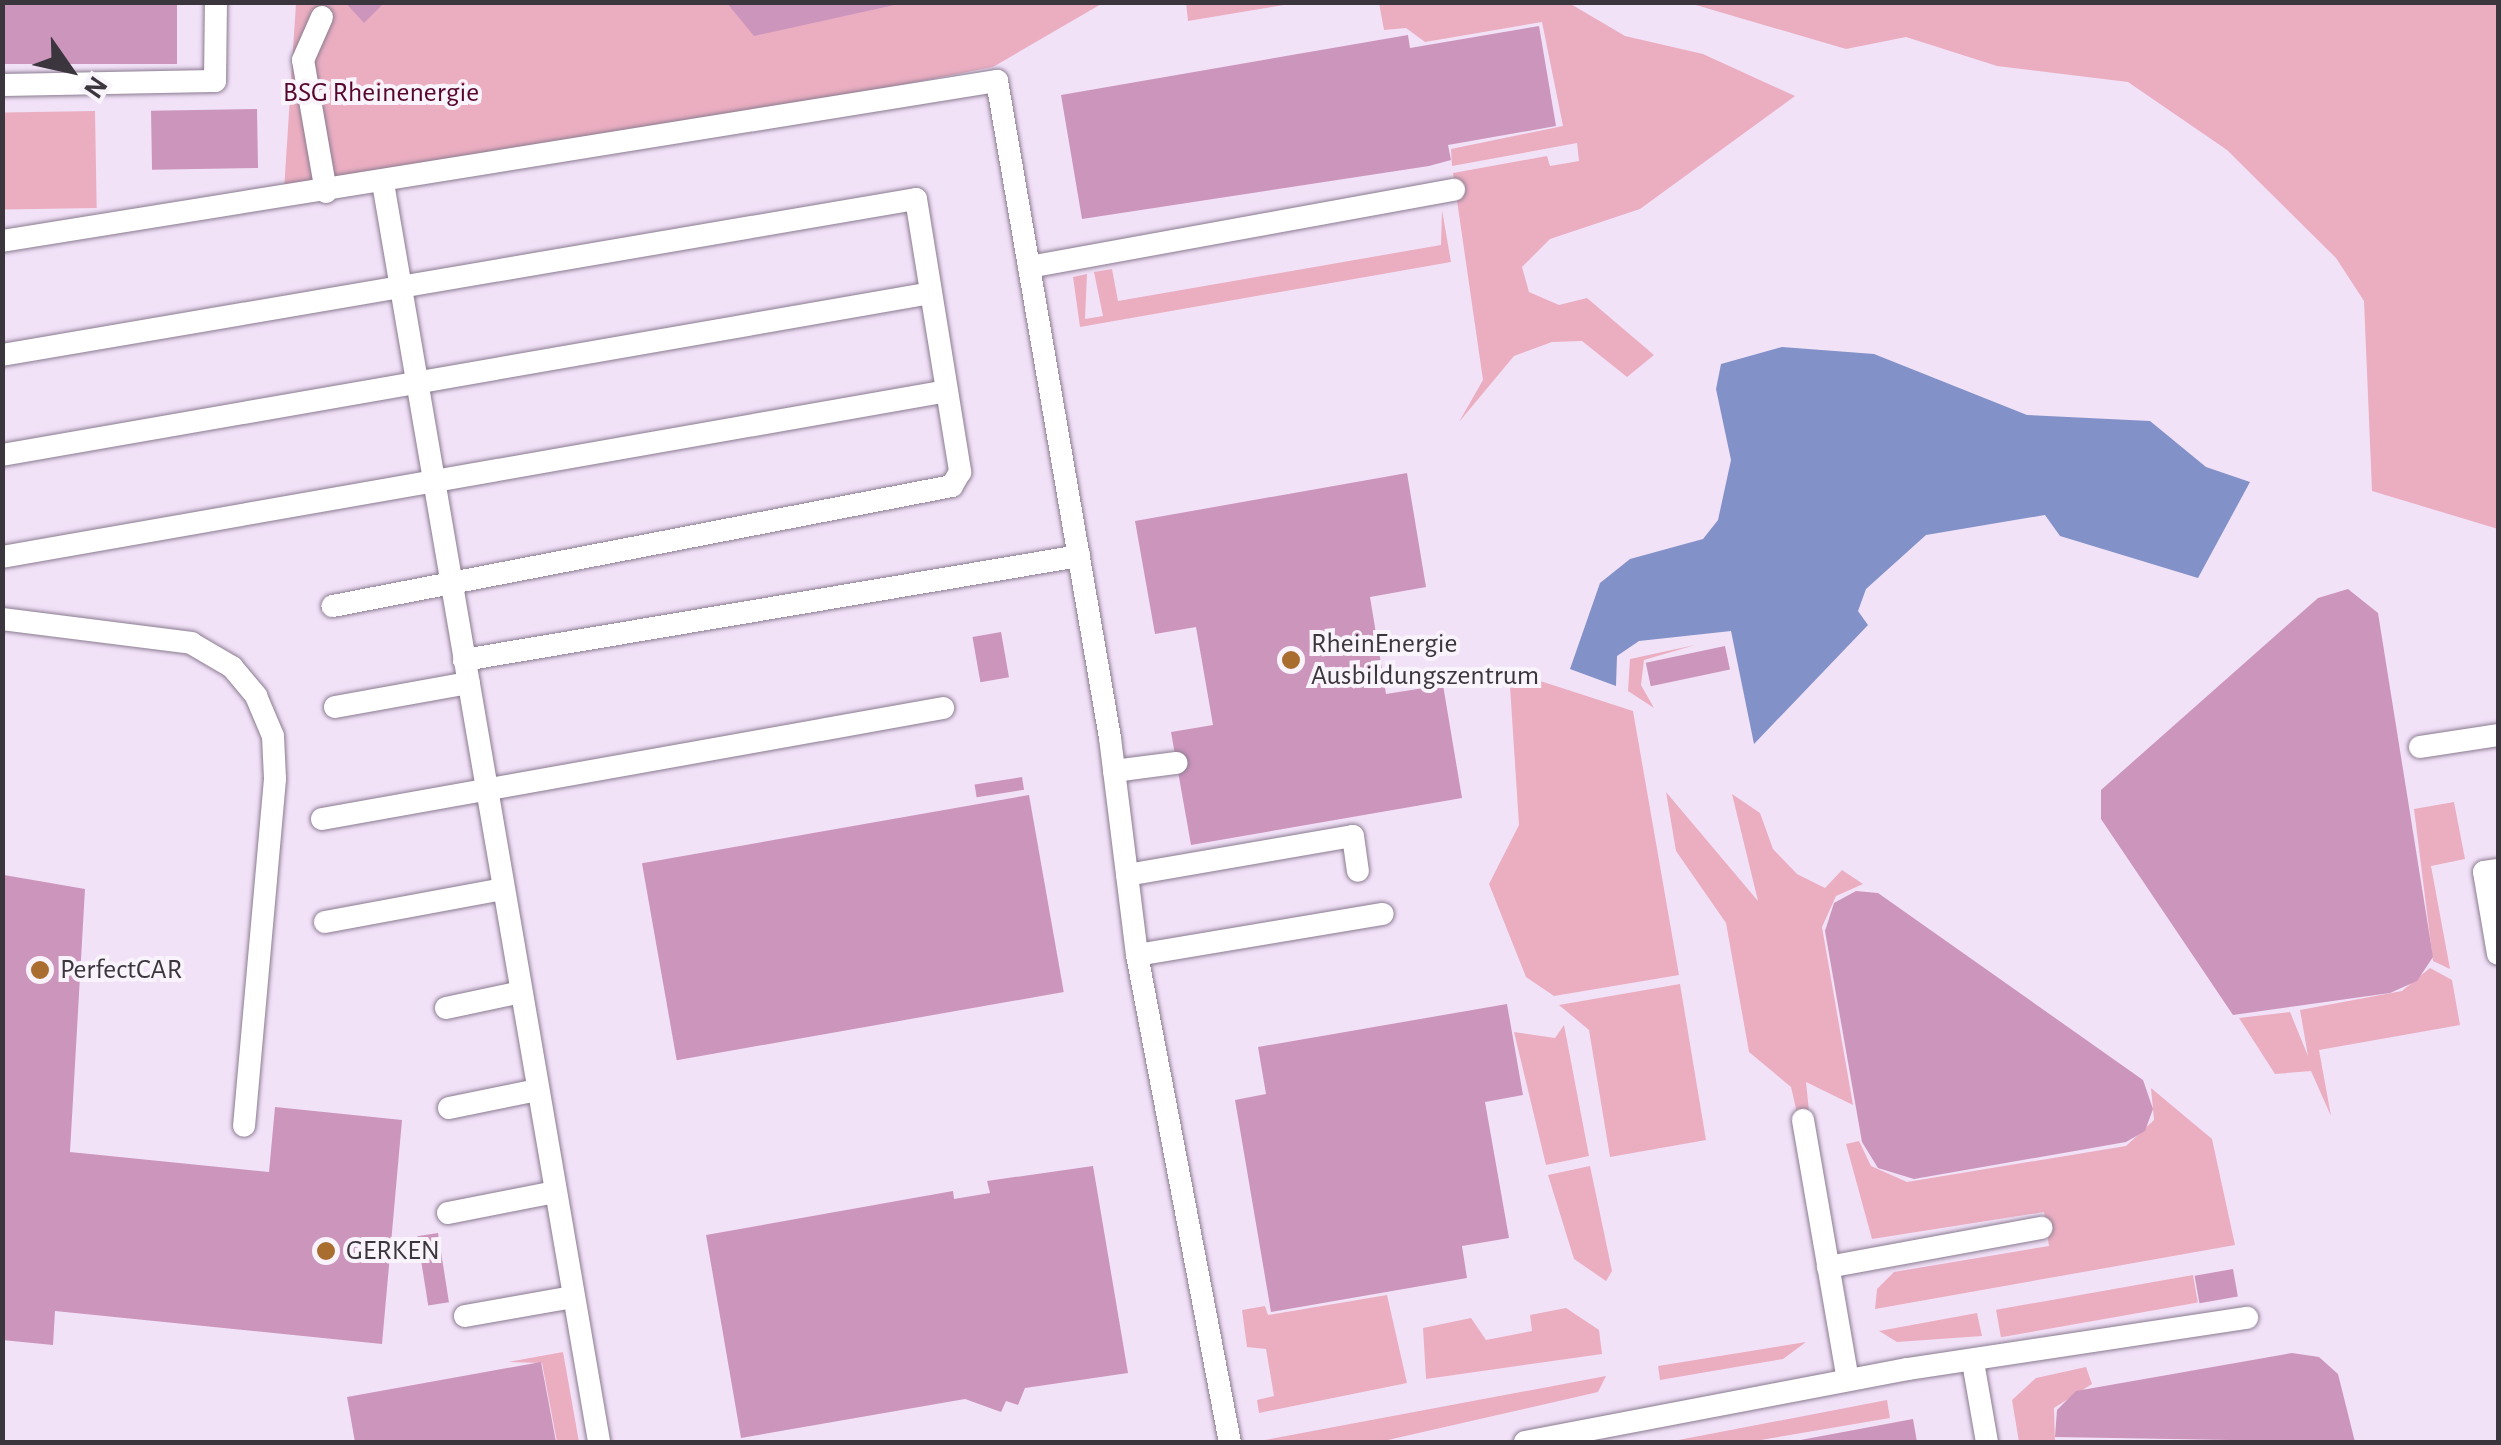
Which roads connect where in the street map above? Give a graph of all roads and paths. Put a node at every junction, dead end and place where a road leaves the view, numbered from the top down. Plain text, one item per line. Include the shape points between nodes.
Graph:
1 (216, 2) edge
2 (322, 17) dead end
3 (2, 85) edge
4 (383, 183) junction
5 (1454, 190) dead end
6 (326, 192) junction
7 (2, 241) edge
8 (1029, 267) junction
9 (400, 283) junction
10 (931, 293) junction
11 (2, 355) edge
12 (417, 382) junction
13 (946, 391) junction
14 (2, 455) edge
15 (434, 482) junction
16 (2, 556) edge
17 (1078, 556) junction
18 (451, 584) junction
19 (333, 606) dead end
20 (2, 619) edge
21 (467, 672) junction
22 (334, 707) dead end
23 (942, 708) dead end
24 (2498, 735) edge
25 (2420, 748) dead end
26 (1176, 763) dead end
27 (1114, 771) junction
28 (485, 788) junction
29 (322, 819) dead end
30 (2498, 870) edge
31 (1358, 871) dead end
32 (1127, 874) junction
33 (503, 889) junction
34 (1383, 914) dead end
35 (325, 922) dead end
36 (2498, 954) edge
37 (1137, 955) junction
38 (521, 992) junction
39 (446, 1008) dead end
40 (537, 1090) junction
41 (450, 1108) dead end
42 (1803, 1120) dead end
43 (244, 1126) dead end
44 (555, 1192) junction
45 (448, 1212) dead end
46 (2041, 1228) dead end
47 (1828, 1266) junction
48 (573, 1297) junction
49 (465, 1316) dead end
50 (2246, 1318) dead end
51 (1973, 1362) junction
52 (1848, 1380) junction
53 (1579, 1438) edge
54 (598, 1442) edge
55 (1230, 1442) edge
56 (1525, 1442) edge
57 (1987, 1442) edge

1 - 3 lane via 215,81
2 - 6 lane via 303,60
4 - 6 lane
4 - 8 lane via 996,81
4 - 9 lane
5 - 8 lane
6 - 7 lane
8 - 17 lane
9 - 10 lane via 908,194
9 - 11 lane
9 - 12 lane
10 - 12 lane
10 - 13 lane
12 - 14 lane
12 - 15 lane
13 - 15 lane
13 - 18 lane via 960,472 952,486
15 - 16 lane
15 - 18 lane
17 - 21 lane
17 - 27 lane
18 - 19 lane
18 - 21 lane
20 - 43 lane via 191,644 232,667 256,696 273,736 275,779
21 - 22 lane
21 - 28 lane
23 - 28 lane
24 - 25 lane
26 - 27 lane
27 - 32 lane
28 - 29 lane
28 - 33 lane
30 - 36 lane via 2484,872
31 - 32 lane via 1353,836
32 - 37 lane
33 - 35 lane
33 - 38 lane
34 - 37 lane
37 - 55 lane
38 - 39 lane
38 - 40 lane
40 - 41 lane
40 - 44 lane
42 - 47 lane
44 - 45 lane
44 - 48 lane
46 - 47 lane
47 - 52 lane
48 - 49 lane
48 - 54 lane
50 - 51 lane
51 - 52 lane
51 - 57 lane
52 - 53 lane
53 - 56 lane

